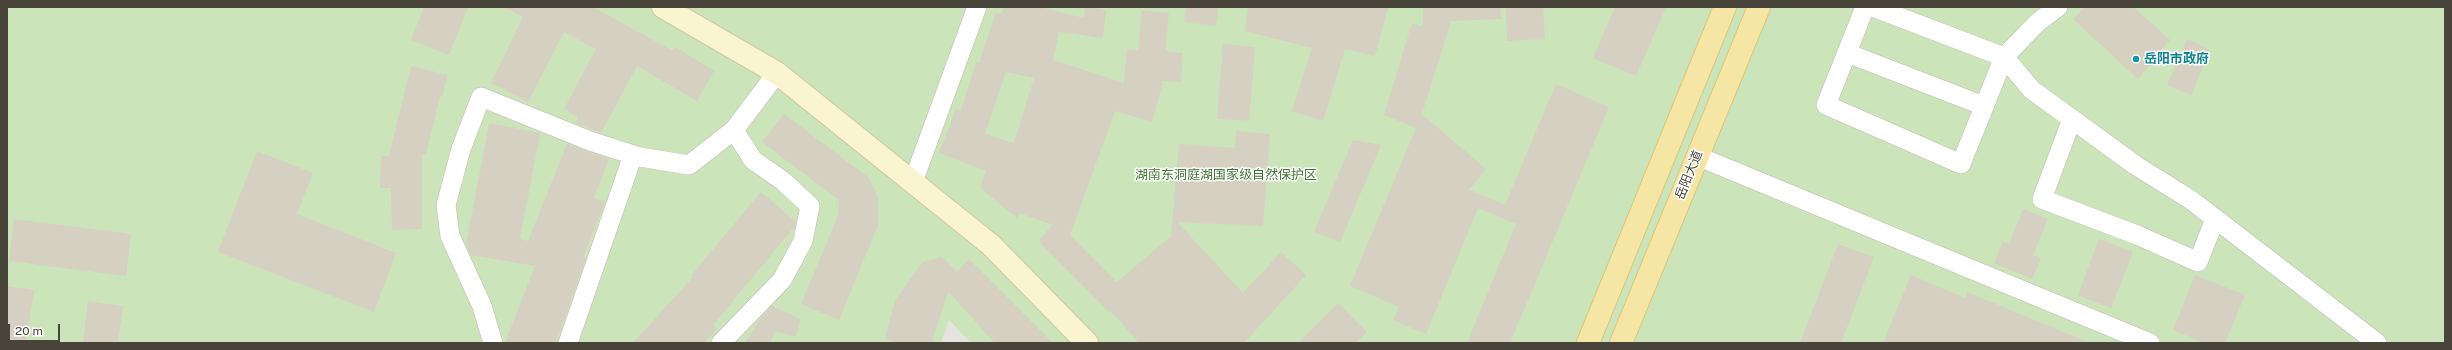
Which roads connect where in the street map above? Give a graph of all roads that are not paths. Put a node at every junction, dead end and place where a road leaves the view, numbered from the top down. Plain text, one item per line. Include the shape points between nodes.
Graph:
1 (663, 7) edge
2 (978, 7) edge
3 (1725, 7) edge
4 (1759, 7) edge
5 (1865, 7) edge
6 (1874, 7) edge
7 (2058, 7) edge
8 (1848, 53) junction
9 (2004, 57) junction
10 (777, 73) junction
11 (1984, 106) junction
12 (2072, 119) junction
13 (734, 130) junction
14 (633, 155) junction
15 (1696, 156) junction
16 (913, 182) junction
17 (2215, 220) junction
18 (494, 343) edge
19 (568, 343) edge
20 (721, 343) edge
21 (1087, 343) edge
22 (1588, 343) edge
23 (1621, 343) edge
24 (2150, 343) edge
25 (2377, 343) edge

1 - 10 street
2 - 16 street
3 - 22 main road
4 - 15 main road, 岳阳大道
5 - 8 street
6 - 9 street
7 - 9 street via 2038,22
8 - 11 street
8 - 11 street via 1826,105 1961,164
9 - 11 street
9 - 12 street via 2032,90
10 - 13 street
10 - 16 street
12 - 17 street via 2165,182
12 - 17 street via 2042,199 2137,235 2198,262
13 - 14 street via 689,165
13 - 20 street via 753,160 810,206 803,241 782,280
14 - 18 street via 481,97 461,149 446,204 450,236 482,306
14 - 19 street
15 - 23 main road, 岳阳大道
15 - 24 street
16 - 21 street via 991,245
17 - 25 street

